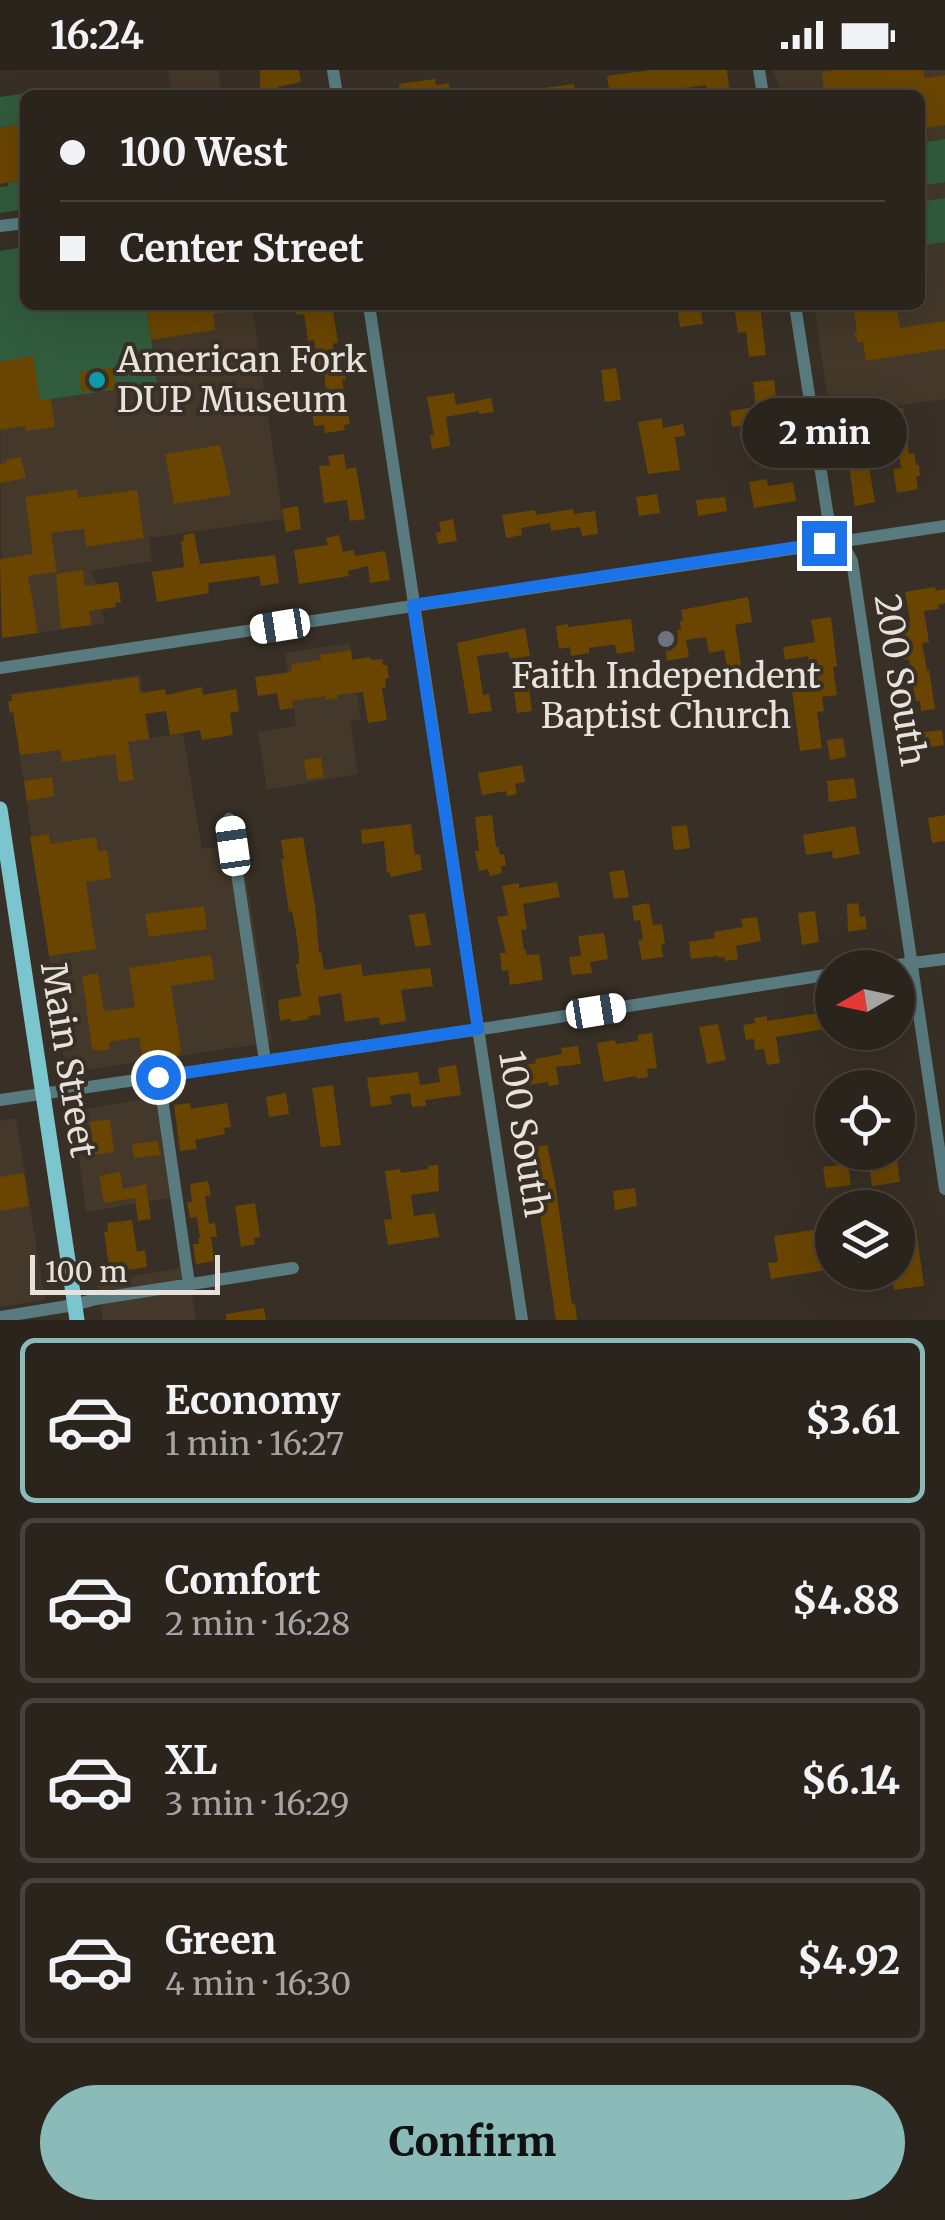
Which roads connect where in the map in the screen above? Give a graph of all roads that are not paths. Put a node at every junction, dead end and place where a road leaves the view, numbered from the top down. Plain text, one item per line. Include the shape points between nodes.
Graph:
1 (370, 310) edge
2 (796, 310) edge
3 (945, 526) edge
4 (840, 541) junction
5 (413, 605) junction
6 (0, 668) edge
7 (0, 809) edge
8 (229, 819) dead end
9 (910, 950) edge
10 (945, 958) edge
11 (915, 963) edge
12 (815, 977) edge
13 (915, 983) edge
14 (478, 1029) junction
15 (265, 1061) junction
16 (158, 1077) junction
17 (44, 1094) junction
18 (0, 1100) edge
19 (945, 1188) edge
20 (293, 1268) dead end
21 (189, 1284) junction
22 (75, 1313) edge
23 (0, 1317) edge
24 (522, 1320) edge

1 - 5 street, 100 South
2 - 4 street, 200 South via 828,517
3 - 4 street
4 - 5 street
4 - 9 street, 200 South via 854,568
5 - 6 street
5 - 14 street, 100 South
7 - 17 main road, Main Street
8 - 15 street
10 - 11 street
12 - 14 street
13 - 19 street, 200 South
14 - 15 street
14 - 24 street, 100 South
15 - 16 street
16 - 17 street
16 - 21 street
17 - 18 street
17 - 22 main road, Main Street
20 - 21 street
21 - 22 street via 96,1299
22 - 23 street

